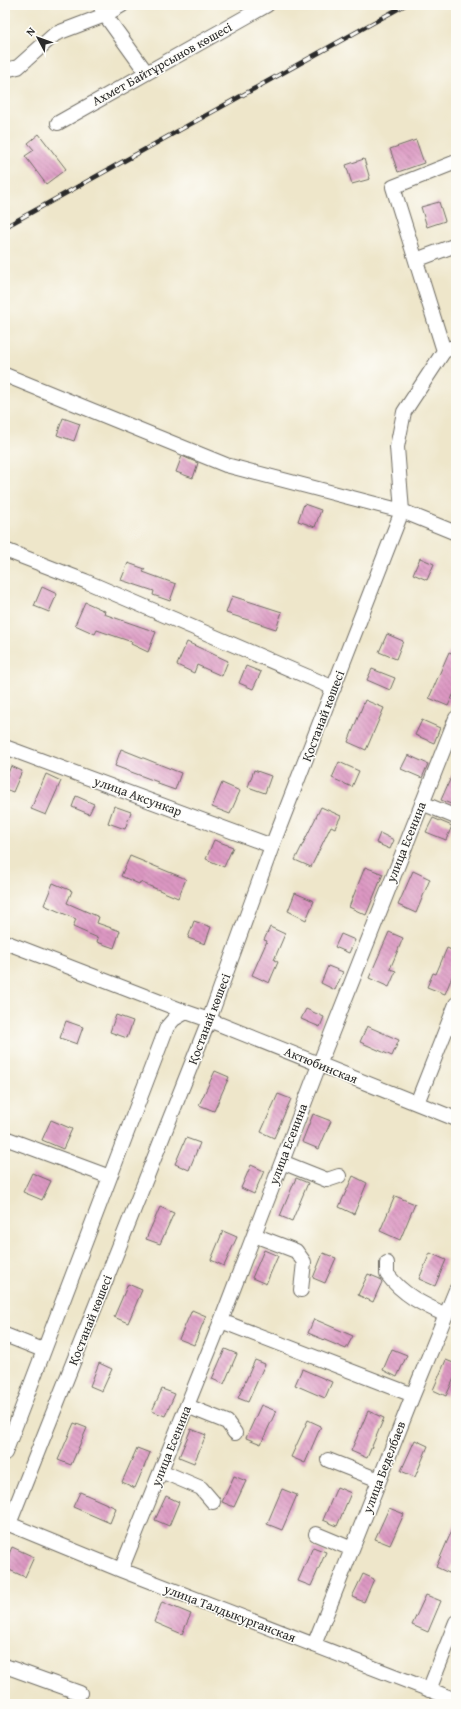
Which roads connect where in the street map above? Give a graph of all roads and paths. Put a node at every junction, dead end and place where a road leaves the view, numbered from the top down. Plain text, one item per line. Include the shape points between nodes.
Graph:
1 (122, 5) edge
2 (267, 5) edge
3 (102, 10) edge
4 (5, 70) edge
5 (146, 72) junction
6 (58, 123) dead end
7 (456, 162) edge
8 (456, 245) edge
9 (416, 260) junction
10 (450, 348) edge
11 (5, 375) edge
12 (402, 511) junction
13 (456, 533) edge
14 (5, 550) edge
15 (334, 688) junction
16 (456, 718) edge
17 (5, 747) edge
18 (422, 803) junction
19 (456, 817) edge
20 (272, 846) junction
21 (5, 942) edge
22 (456, 1004) edge
23 (186, 1012) junction
24 (209, 1020) junction
25 (318, 1065) junction
26 (417, 1103) junction
27 (456, 1119) edge
28 (5, 1138) edge
29 (282, 1162) junction
30 (339, 1176) dead end
31 (110, 1177) junction
32 (254, 1235) junction
33 (387, 1263) dead end
34 (300, 1290) dead end
35 (456, 1290) edge
36 (446, 1315) junction
37 (221, 1321) junction
38 (5, 1335) edge
39 (43, 1350) junction
40 (413, 1395) junction
41 (187, 1406) junction
42 (235, 1433) dead end
43 (5, 1453) edge
44 (328, 1460) dead end
45 (161, 1471) junction
46 (379, 1480) junction
47 (213, 1502) dead end
48 (7, 1525) edge
49 (316, 1534) dead end
50 (352, 1549) junction
51 (121, 1570) junction
52 (456, 1622) edge
53 (314, 1645) junction
54 (5, 1666) edge
55 (429, 1690) junction
56 (80, 1693) dead end
57 (456, 1700) edge

1 - 3 street
2 - 5 street, Ахмет Байтұрсынов көшесі
3 - 4 street via 55,34 18,67
3 - 5 street
5 - 6 street, Ахмет Байтұрсынов көшесі
7 - 9 street via 393,187
8 - 9 street
9 - 10 street
10 - 12 street via 404,412 398,447
11 - 12 street via 226,466
12 - 13 street
12 - 15 street, Қостанай көшесі
14 - 15 street via 85,581
15 - 20 street, Қостанай көшесі
16 - 18 street, улица Есенина
17 - 20 street, улица Аксункар
18 - 19 street
18 - 25 street, улица Есенина
20 - 24 street, Қостанай көшесі
21 - 23 street, Актюбинская
22 - 26 street
23 - 24 street, Актюбинская
23 - 31 street via 167,1027
24 - 25 street, Актюбинская
24 - 48 street, Қостанай көшесі
25 - 26 street, Актюбинская
25 - 29 street, улица Есенина
26 - 27 street, Актюбинская
28 - 31 street
29 - 30 street via 327,1180
29 - 32 street, улица Есенина
31 - 39 street
32 - 34 street via 296,1251 304,1262
32 - 37 street, улица Есенина
33 - 36 street via 387,1274 400,1288 414,1300
35 - 36 street, улица Беделбаев
36 - 40 street, улица Беделбаев
37 - 40 street
37 - 41 street, улица Есенина
38 - 39 street
39 - 43 street
40 - 46 street, улица Беделбаев
41 - 42 street via 227,1422
41 - 45 street, улица Есенина
44 - 46 street
45 - 47 street via 201,1488
45 - 51 street, улица Есенина
46 - 50 street, улица Беделбаев
48 - 51 street, улица Талдыкурганская
49 - 50 street
50 - 53 street, улица Беделбаев
51 - 53 street, улица Талдыкурганская
52 - 55 street
53 - 55 street, улица Талдыкурганская
54 - 56 street
55 - 57 street, улица Талдыкурганская

